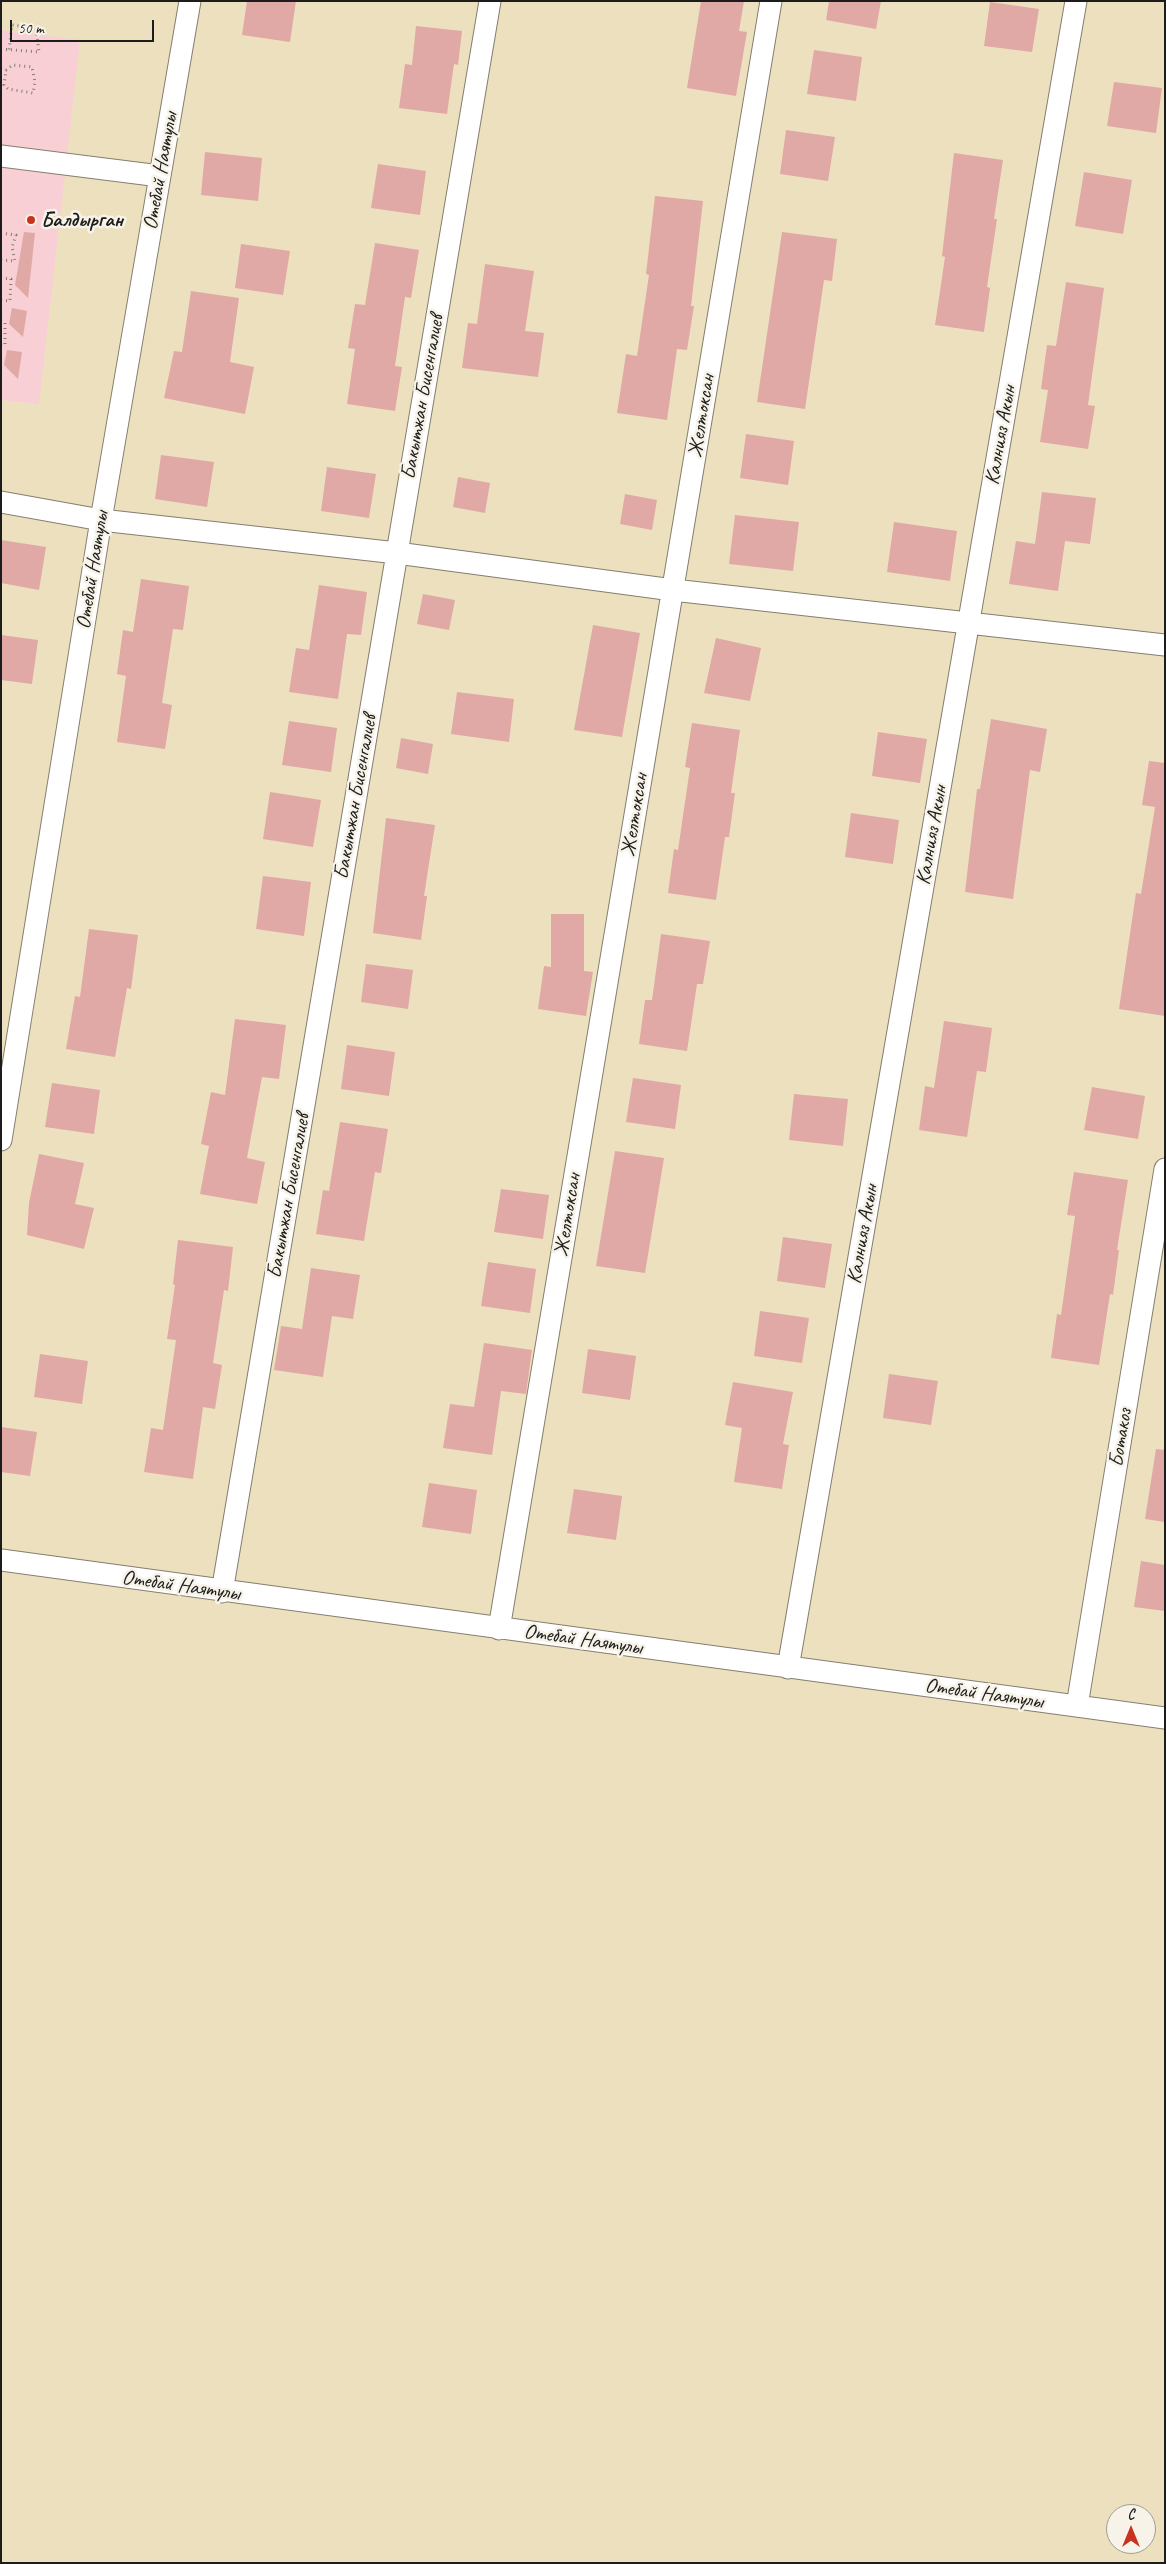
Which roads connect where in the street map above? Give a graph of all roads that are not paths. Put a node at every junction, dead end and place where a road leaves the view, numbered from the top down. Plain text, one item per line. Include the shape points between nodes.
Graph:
1 (190, 1) edge
2 (490, 1) edge
3 (771, 1) edge
4 (1076, 1) edge
5 (1, 156) edge
6 (160, 176) junction
7 (1, 502) edge
8 (100, 520) junction
9 (397, 553) junction
10 (673, 590) junction
11 (969, 621) junction
12 (1165, 645) edge
13 (1, 1140) edge
14 (1165, 1169) edge
15 (1, 1560) edge
16 (222, 1592) junction
17 (499, 1629) junction
18 (788, 1668) junction
19 (1077, 1706) junction
20 (1165, 1718) edge

1 - 6 street, Отебай Наятулы
2 - 9 street, Бакытжан Бисенгалиев
3 - 10 street, Желтоксан
4 - 11 street, Калнияз Акын
5 - 6 street
6 - 8 street, Отебай Наятулы
7 - 8 street
8 - 9 street
8 - 13 street, Отебай Наятулы
9 - 10 street
9 - 16 street, Бакытжан Бисенгалиев
10 - 11 street
10 - 17 street, Желтоксан
11 - 12 street
11 - 18 street, Калнияз Акын
14 - 19 street, Ботакоз
15 - 16 street, Отебай Наятулы
16 - 17 street, Отебай Наятулы
17 - 18 street, Отебай Наятулы
18 - 19 street, Отебай Наятулы
19 - 20 street, Отебай Наятулы

